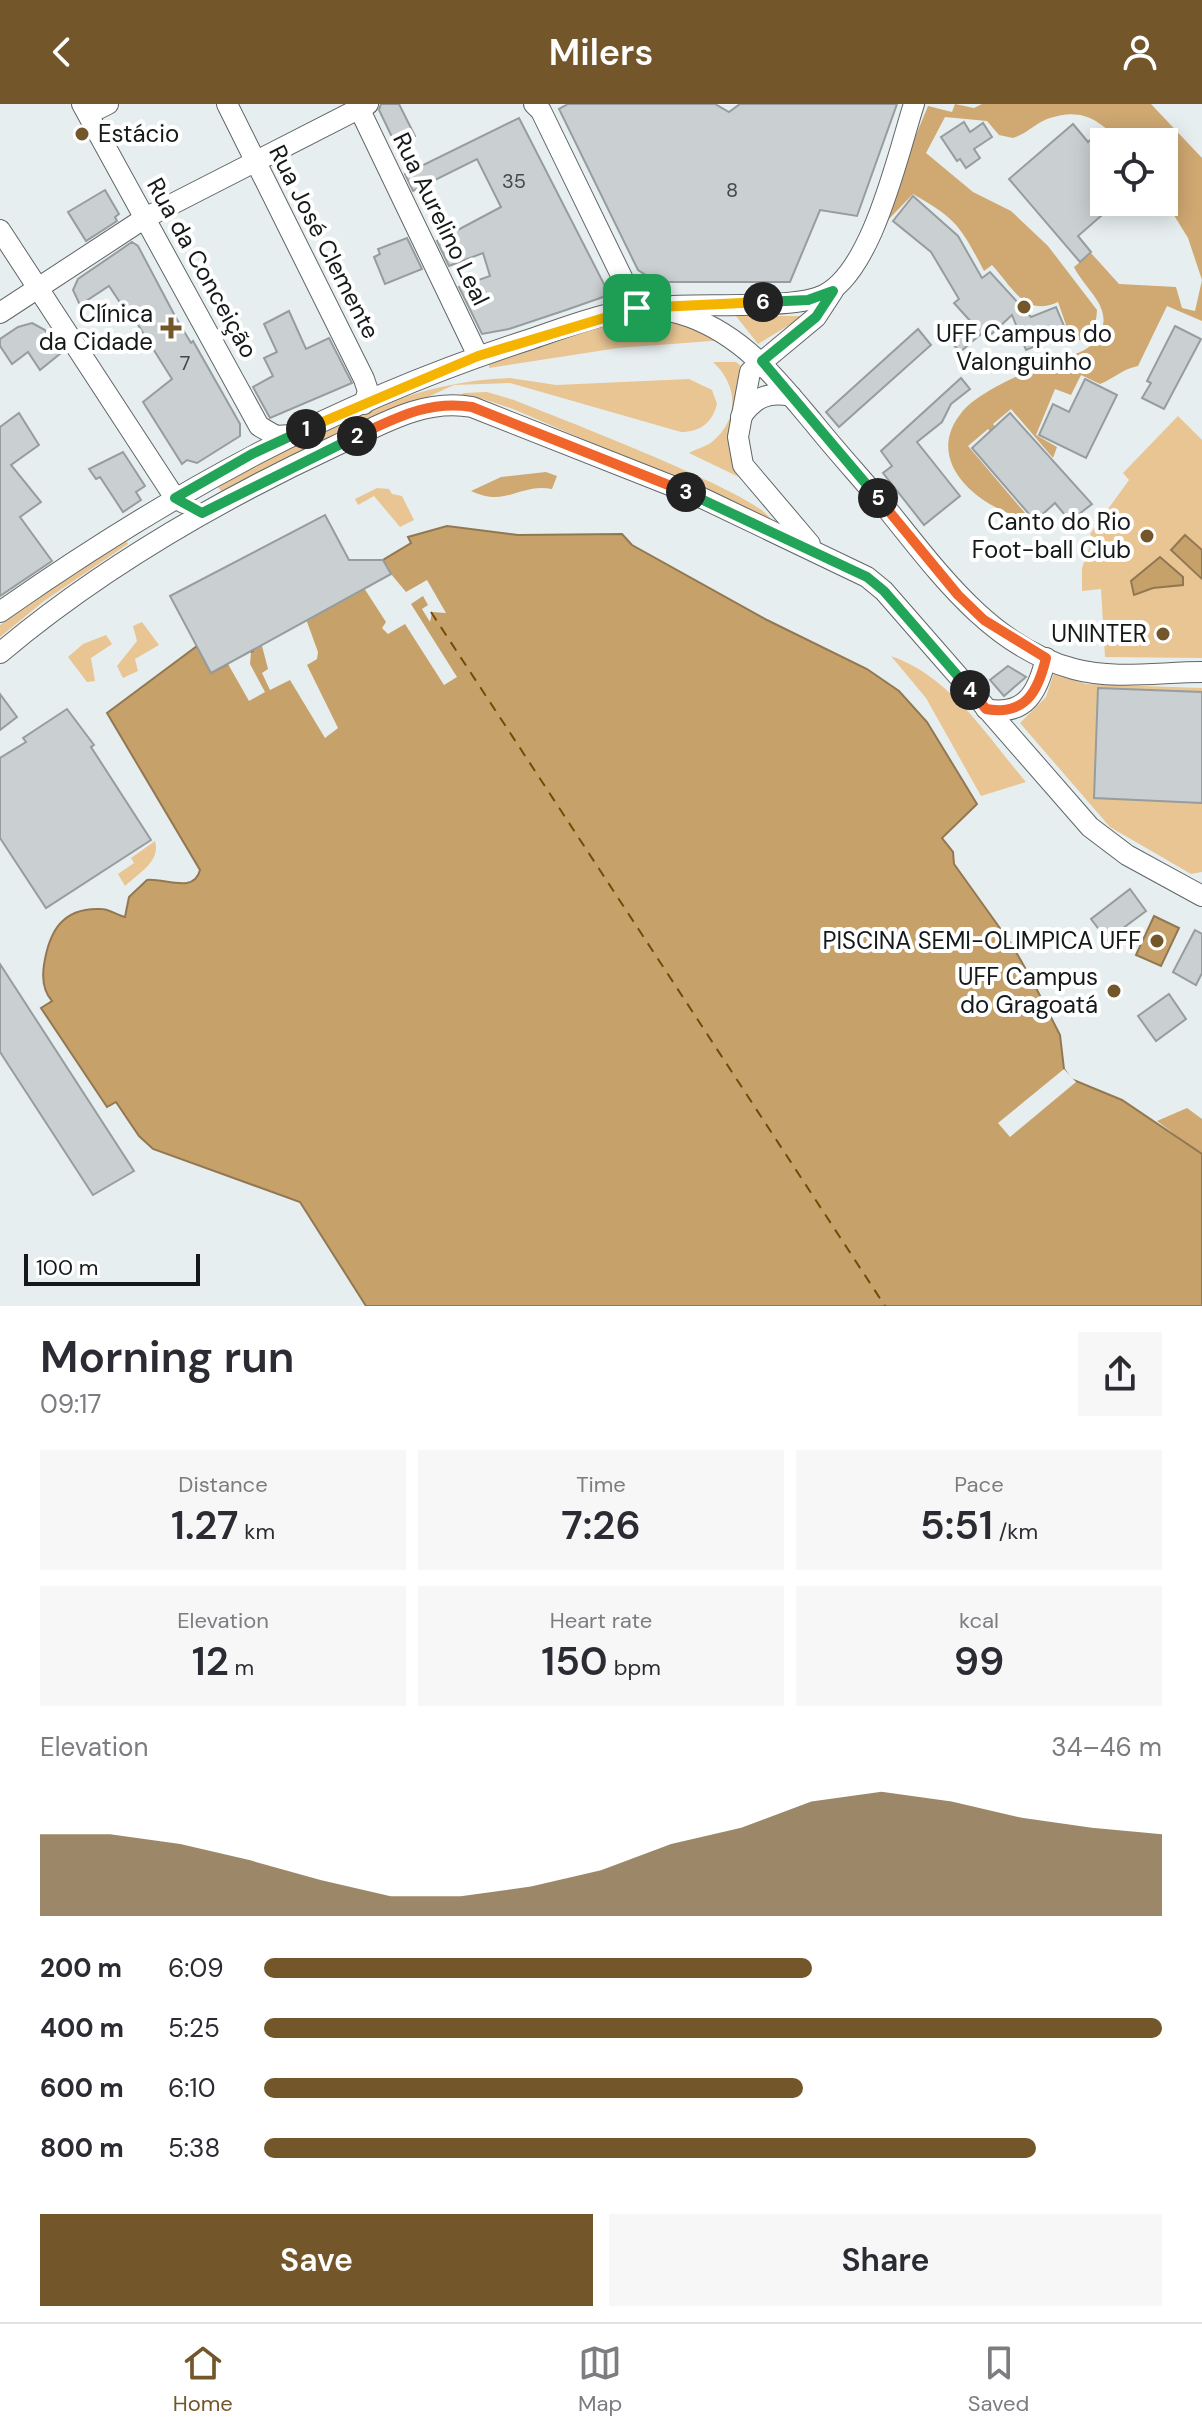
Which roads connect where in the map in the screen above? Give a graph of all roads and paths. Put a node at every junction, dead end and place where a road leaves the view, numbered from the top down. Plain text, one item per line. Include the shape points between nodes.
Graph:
1 (108, 104) edge
2 (227, 104) edge
3 (534, 104) edge
4 (914, 104) edge
5 (361, 105) edge
6 (85, 109) edge
7 (255, 162) junction
8 (145, 218) junction
9 (0, 230) edge
10 (38, 288) junction
11 (833, 291) junction
12 (645, 308) junction
13 (0, 313) edge
14 (478, 356) junction
15 (762, 361) junction
16 (791, 396) junction
17 (364, 404) junction
18 (740, 420) junction
19 (291, 435) junction
20 (175, 498) junction
21 (202, 513) junction
22 (818, 552) junction
23 (0, 612) edge
24 (0, 653) edge
25 (1046, 658) junction
26 (1202, 672) edge
27 (986, 709) junction
28 (1202, 896) edge

1 - 6 main road
2 - 7 main road, Rua José Clemente
3 - 12 main road
4 - 11 main road via 865,245
5 - 7 main road
5 - 14 main road, Rua Aurelino Leal
6 - 8 main road, Rua da Conceição
7 - 8 main road
7 - 17 main road, Rua José Clemente via 365,383
8 - 10 main road
8 - 19 main road, Rua da Conceição via 259,426 276,436
9 - 10 main road
10 - 13 main road
10 - 20 main road
11 - 12 main road via 808,300
11 - 15 main road via 816,317
12 - 14 main road
12 - 15 main road via 703,322
14 - 17 main road
15 - 16 main road
15 - 18 main road via 747,379
16 - 18 main road via 759,398
16 - 25 main road via 958,595 996,629
17 - 19 main road
18 - 22 main road via 743,465
19 - 20 main road
20 - 21 main road
20 - 23 main road
21 - 22 main road via 400,416 450,404 503,417 700,497
21 - 24 main road via 150,543
22 - 27 main road via 884,591
25 - 26 main road via 1091,672
25 - 27 main road via 1038,686 1026,703 1010,711
27 - 28 main road via 1104,839

